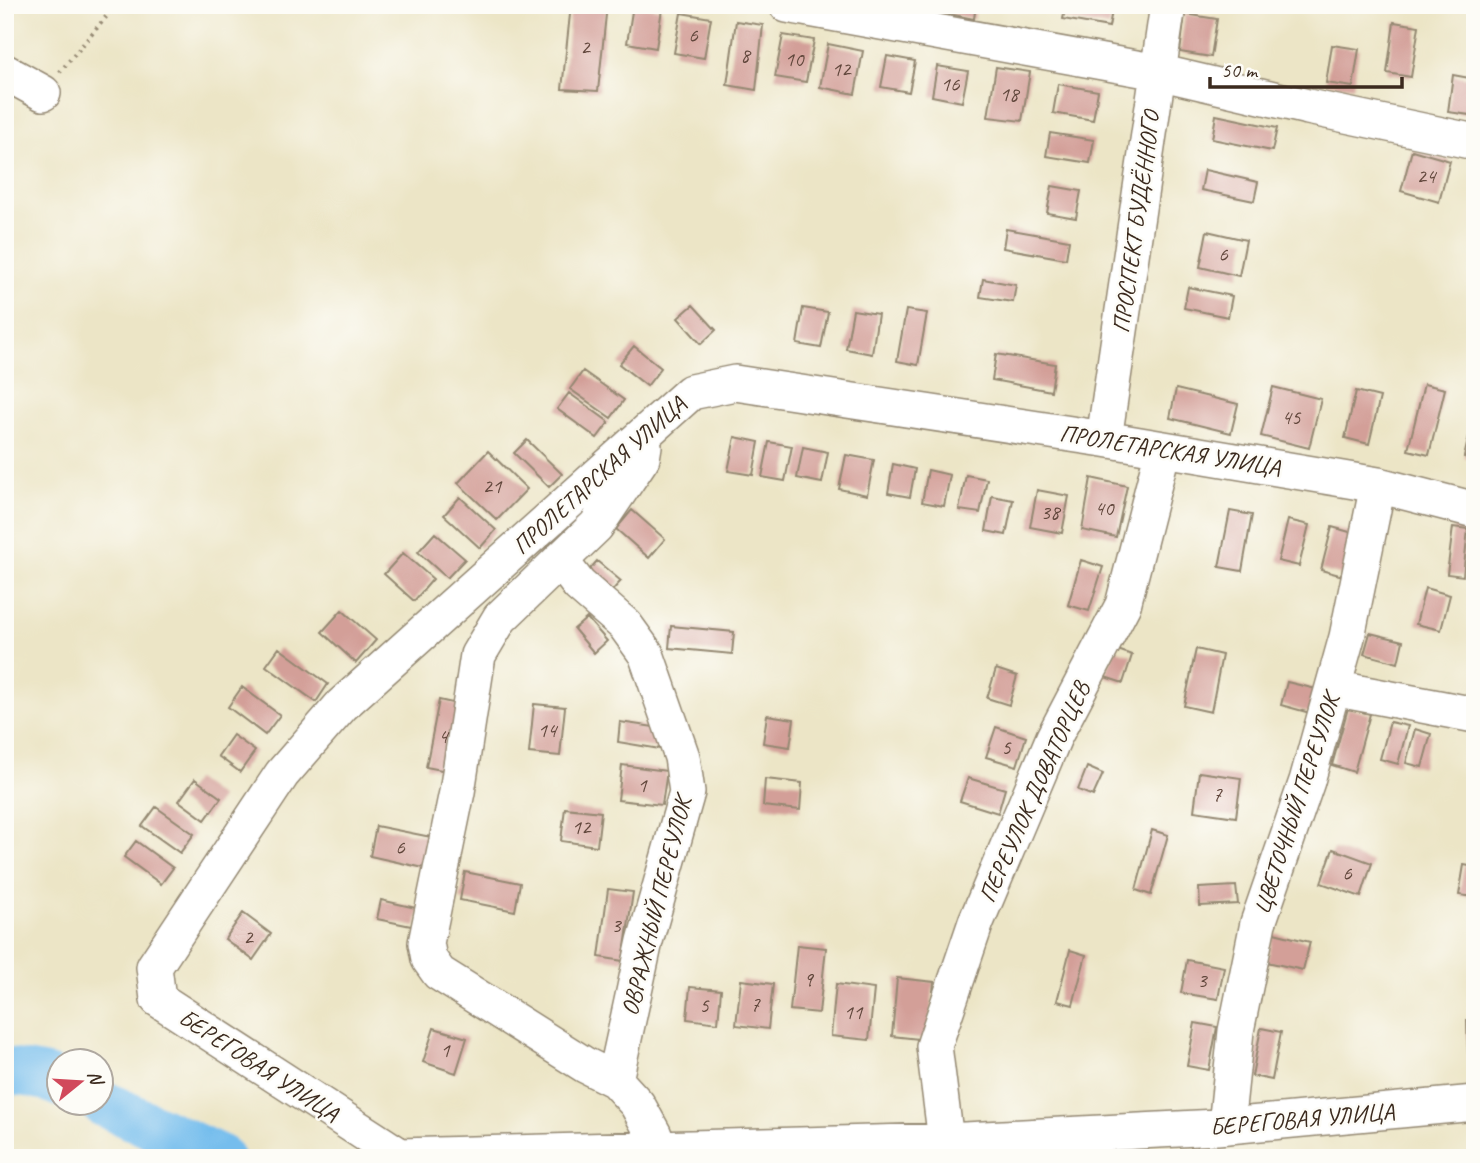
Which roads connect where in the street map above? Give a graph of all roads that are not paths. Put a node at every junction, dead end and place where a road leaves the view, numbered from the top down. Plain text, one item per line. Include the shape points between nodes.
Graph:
1 (787, 5) edge
2 (1168, 5) edge
3 (5, 72) edge
4 (1158, 72) junction
5 (43, 93) road end
6 (1475, 142) edge
7 (647, 432) junction
8 (1104, 439) junction
9 (1163, 449) junction
10 (1378, 485) junction
11 (1475, 510) edge
12 (560, 560) junction
13 (1333, 688) junction
14 (1475, 715) edge
15 (154, 967) joint
16 (615, 1080) junction
17 (1475, 1103) edge
18 (1226, 1126) junction
19 (946, 1141) junction
20 (654, 1149) junction

1 - 4 street
2 - 4 street, ПРОСПЕКТ БУДЁННОГО
3 - 5 street
4 - 6 street
4 - 8 street, ПРОСПЕКТ БУДЁННОГО
7 - 8 street, ПРОЛЕТАРСКАЯ УЛИЦА via 691,392 735,383
7 - 12 street via 642,458 596,526
7 - 15 street, ПРОЛЕТАРСКАЯ УЛИЦА via 341,705 282,774
8 - 9 street, ПРОЛЕТАРСКАЯ УЛИЦА
9 - 10 street, ПРОЛЕТАРСКАЯ УЛИЦА
9 - 19 street, ПЕРЕУЛОК ДОВАТОРЦЕВ via 1123,605 1044,762 976,922 934,1046
10 - 11 street, ПРОЛЕТАРСКАЯ УЛИЦА
10 - 13 street, ЦВЕТОЧНЫЙ ПЕРЕУЛОК
12 - 16 street, ОВРАЖНЫЙ ПЕРЕУЛОК via 579,584 625,625 646,654 682,757 687,792 645,941
12 - 16 street via 500,618 478,655 457,792 426,943 429,959 439,973
13 - 14 street
13 - 18 street, ЦВЕТОЧНЫЙ ПЕРЕУЛОК via 1307,781 1258,923 1236,1031
15 - 20 street, БЕРЕГОВАЯ УЛИЦА via 158,999 400,1156
16 - 20 street via 637,1104 654,1135
17 - 18 street, БЕРЕГОВАЯ УЛИЦА
18 - 19 street, БЕРЕГОВАЯ УЛИЦА
19 - 20 street, БЕРЕГОВАЯ УЛИЦА

